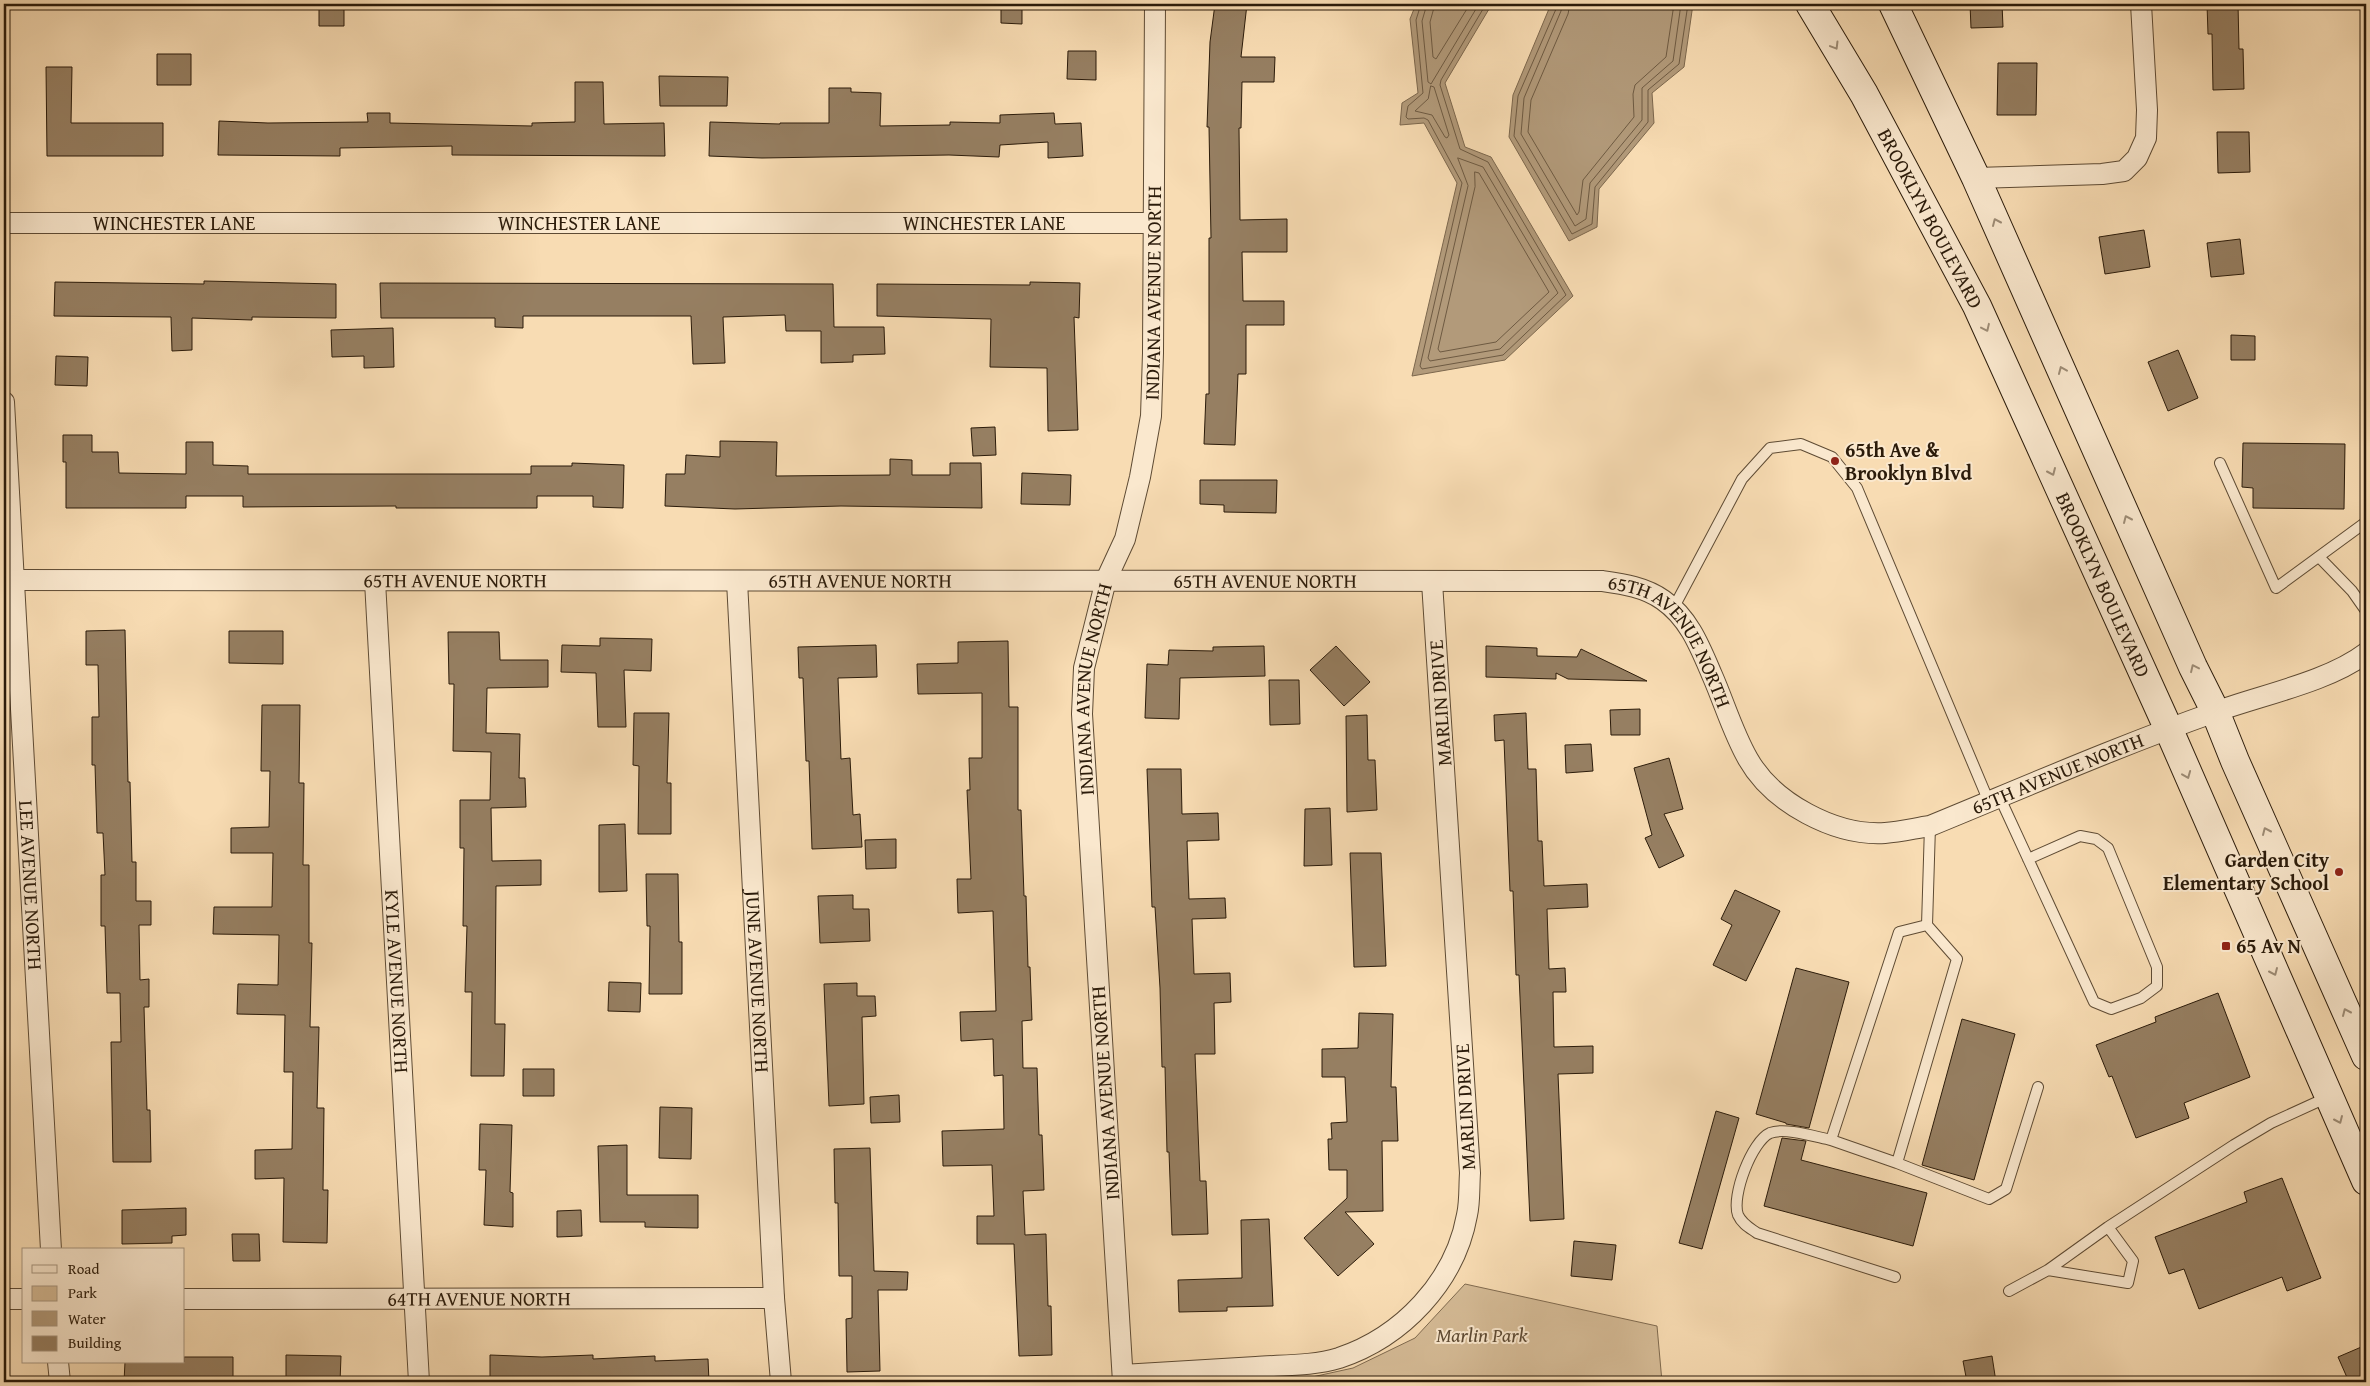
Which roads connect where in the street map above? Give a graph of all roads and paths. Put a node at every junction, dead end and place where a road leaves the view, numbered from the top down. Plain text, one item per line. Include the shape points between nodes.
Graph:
1 (1155, 4) edge
2 (1810, 4) edge
3 (1893, 4) edge
4 (2141, 4) edge
5 (1976, 178) junction
6 (4, 222) edge
7 (1153, 223) junction
8 (4, 402) edge
9 (2220, 463) dead end
10 (2366, 522) edge
11 (2319, 556) junction
12 (9, 580) edge
13 (1106, 580) junction
14 (375, 581) junction
15 (737, 581) junction
16 (1432, 582) junction
17 (1673, 609) junction
18 (2366, 611) edge
19 (2366, 653) edge
20 (2215, 711) junction
21 (2169, 730) junction
22 (1994, 800) junction
23 (1930, 826) junction
24 (2028, 859) junction
25 (1927, 925) junction
26 (2366, 1056) edge
27 (2038, 1087) dead end
28 (2328, 1096) junction
29 (1831, 1140) junction
30 (1897, 1163) junction
31 (2366, 1181) edge
32 (2108, 1227) junction
33 (50, 1248) edge
34 (2048, 1270) junction
35 (1895, 1277) dead end
36 (2009, 1291) dead end
37 (774, 1298) junction
38 (4, 1299) edge
39 (22, 1299) edge
40 (185, 1299) edge
41 (413, 1299) junction
42 (58, 1364) edge
43 (1123, 1379) edge
44 (60, 1382) edge
45 (419, 1382) edge
46 (780, 1382) edge

1 - 7 street, INDIANA AVENUE NORTH
2 -> 21 main road, BROOKLYN BOULEVARD via 1868,102 1977,306
3 - 5 main road
4 - 5 street via 2148,110 2146,138 2137,158 2124,171
20 -> 5 main road
6 - 7 street, WINCHESTER LANE
7 - 13 street, INDIANA AVENUE NORTH via 1151,416 1125,538
8 - 12 street, LEE AVENUE NORTH
9 - 11 lane via 2276,588
10 - 11 lane
11 - 18 lane
12 - 14 street, 65TH AVENUE NORTH
12 - 33 street, LEE AVENUE NORTH
13 - 15 street, 65TH AVENUE NORTH
13 - 16 street, 65TH AVENUE NORTH
13 - 43 street, INDIANA AVENUE NORTH via 1084,668 1082,714
14 - 15 street, 65TH AVENUE NORTH
14 - 41 street, KYLE AVENUE NORTH
15 - 37 street, JUNE AVENUE NORTH
16 - 17 street, 65TH AVENUE NORTH via 1602,581 1632,586 1663,600
16 - 43 street, MARLIN DRIVE via 1470,1173 1468,1215 1457,1253 1435,1288 1409,1318 1374,1343 1337,1358
17 - 22 lane via 1742,479 1770,448 1801,444 1832,457 1857,488
17 - 23 street, 65TH AVENUE NORTH via 1687,622 1702,652 1748,760 1773,789 1804,812 1843,829 1885,833
19 - 20 street, 65TH AVENUE NORTH via 2354,662 2298,684
20 - 21 street, 65TH AVENUE NORTH
26 -> 20 main road
21 - 22 street, 65TH AVENUE NORTH
21 -> 28 main road, BROOKLYN BOULEVARD
22 - 23 street, 65TH AVENUE NORTH
22 - 24 lane
23 - 25 lane
24 - 24 lane via 2094,1002 2111,1009 2141,998 2157,986 2157,967 2108,848 2096,839 2080,836
25 - 29 lane via 1899,932
25 - 30 lane via 1957,959
27 - 30 lane via 2006,1189 1989,1199
28 -> 31 main road, BROOKLYN BOULEVARD
28 - 32 lane via 2271,1123
29 - 30 lane
29 - 35 lane via 1781,1132 1763,1137 1754,1147 1745,1169 1736,1203 1738,1215 1757,1233
32 - 34 lane
32 - 34 lane via 2133,1261 2128,1283
34 - 36 lane
37 - 41 street, 64TH AVENUE NORTH
37 - 46 street, JUNE AVENUE NORTH
38 - 39 street
40 - 41 street, 64TH AVENUE NORTH
41 - 45 street, KYLE AVENUE NORTH
42 - 44 street

